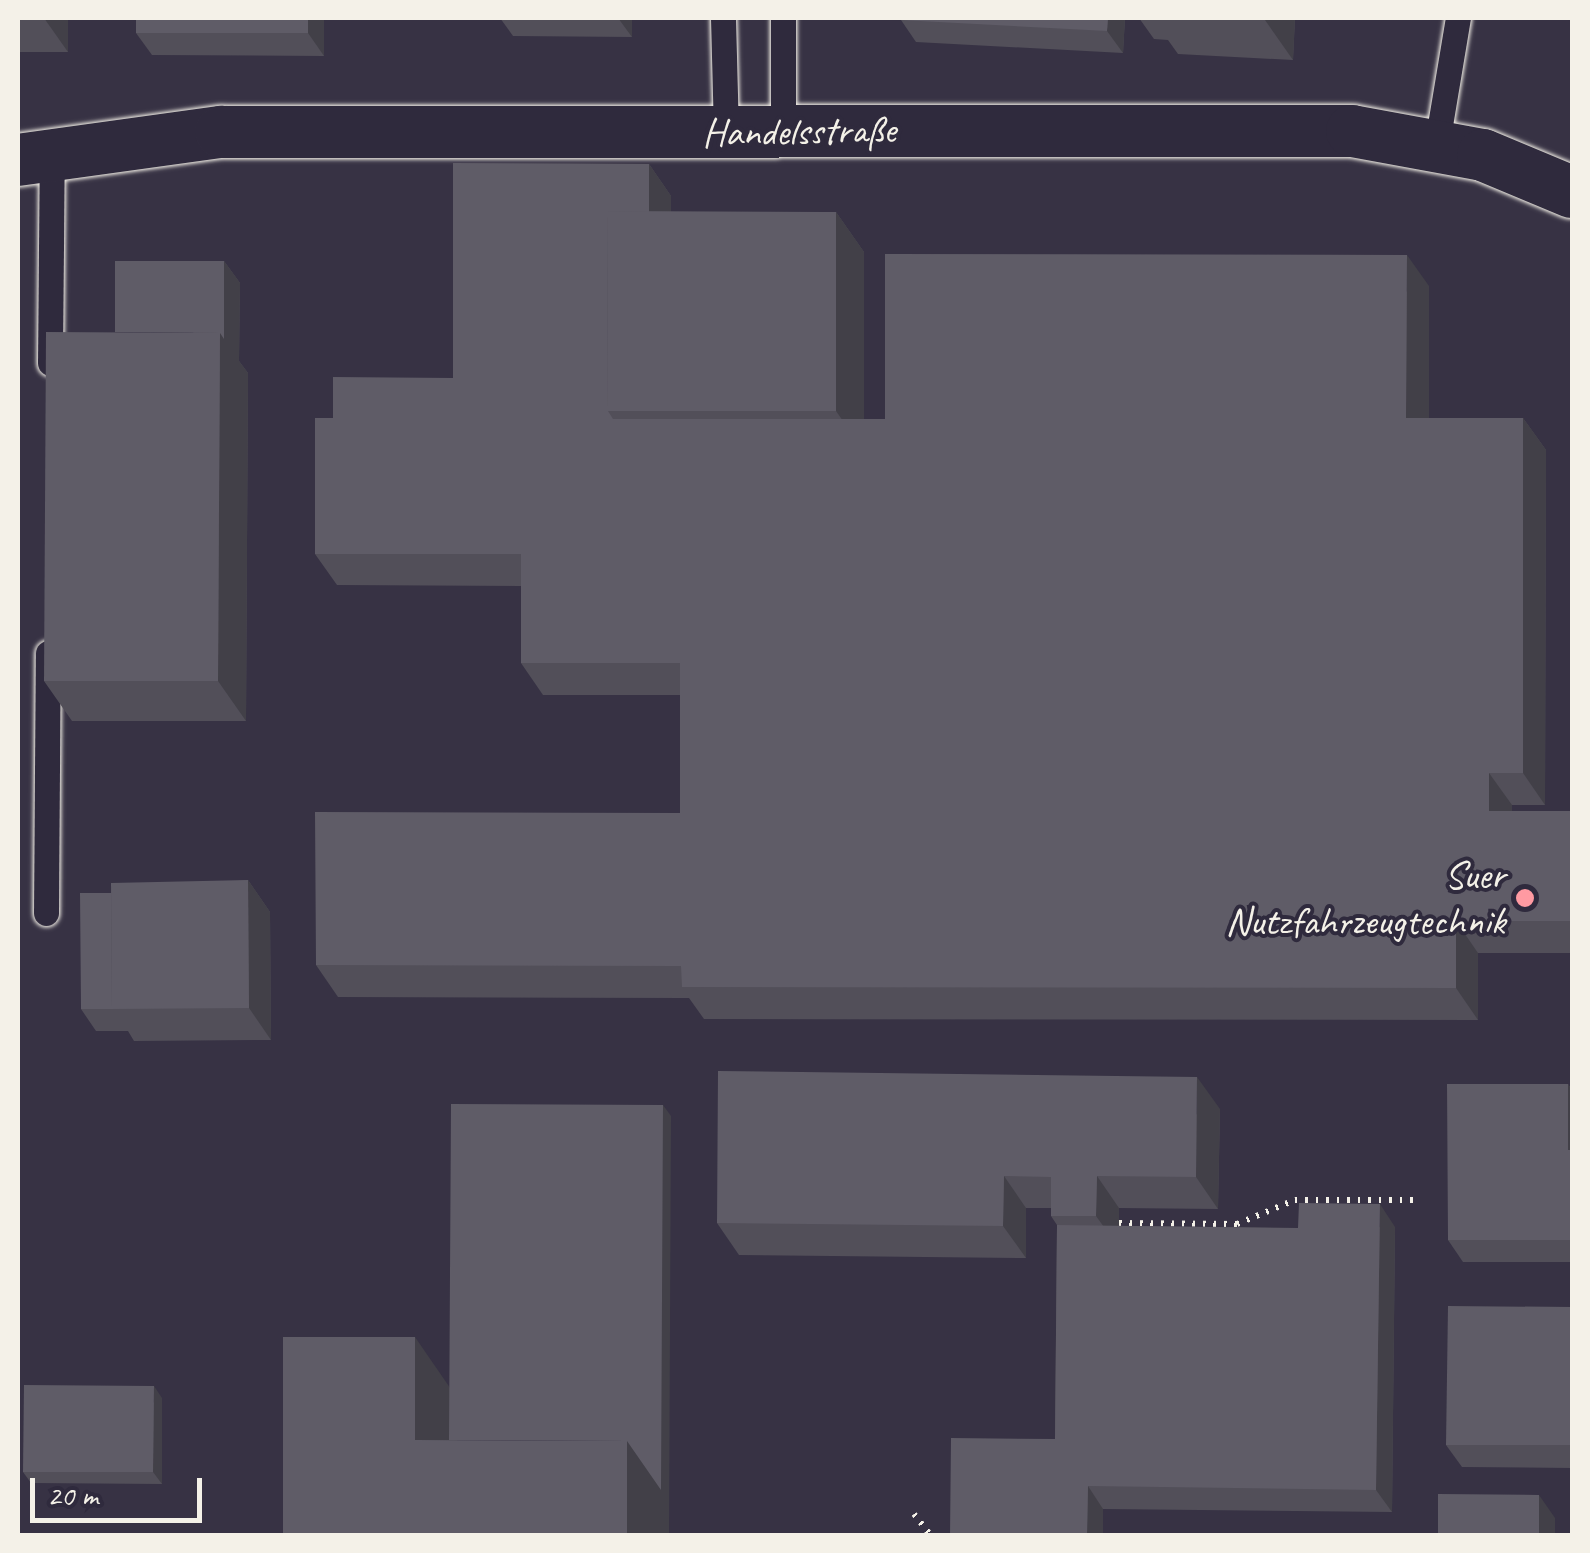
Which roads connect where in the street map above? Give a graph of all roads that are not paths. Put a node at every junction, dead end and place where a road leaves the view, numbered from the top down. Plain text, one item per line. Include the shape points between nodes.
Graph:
1 (723, 18) edge
2 (784, 18) edge
3 (1458, 18) edge
4 (726, 132) junction
5 (784, 132) junction
6 (1437, 143) junction
7 (34, 157) edge
8 (1572, 192) edge
9 (50, 393) edge
10 (48, 633) edge
11 (46, 913) dead end

1 - 4 lane
2 - 5 lane
3 - 6 lane
4 - 5 street, Handelsstraße
4 - 7 street, Handelsstraße via 221,132
5 - 6 street, Handelsstraße via 1320,130
6 - 8 street, Handelsstraße
7 - 9 lane
10 - 11 lane

